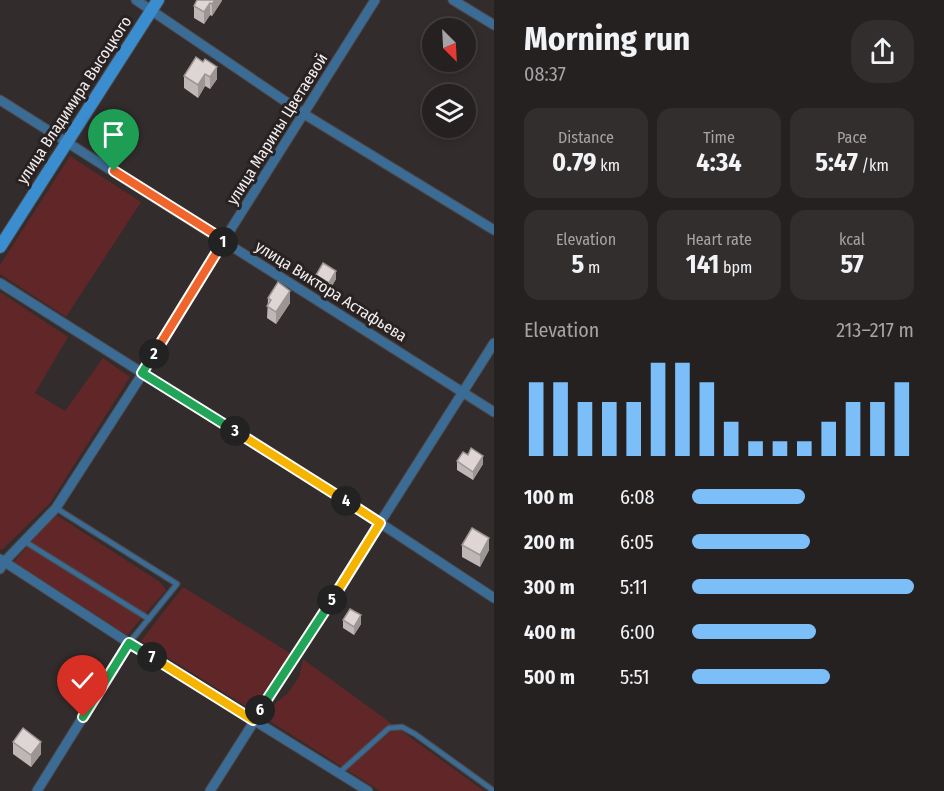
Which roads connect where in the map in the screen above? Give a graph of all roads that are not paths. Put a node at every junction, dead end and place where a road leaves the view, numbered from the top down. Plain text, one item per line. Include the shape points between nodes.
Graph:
1 (136, 0) edge
2 (375, 0) edge
3 (453, 0) edge
4 (155, 5) edge
5 (492, 21) edge
6 (0, 100) edge
7 (304, 114) junction
8 (66, 142) junction
9 (494, 230) edge
10 (224, 240) junction
11 (0, 247) edge
12 (0, 283) edge
13 (494, 343) edge
14 (142, 373) junction
15 (463, 392) junction
16 (494, 412) edge
17 (56, 508) junction
18 (380, 523) junction
19 (24, 541) junction
20 (1, 563) edge
21 (494, 598) edge
22 (149, 619) junction
23 (129, 643) junction
24 (253, 720) junction
25 (339, 773) junction
26 (37, 791) edge
27 (210, 791) edge
28 (368, 791) edge
29 (494, 791) edge

1 - 4 street
2 - 7 street, улица Марины Цветаевой
3 - 5 street
4 - 7 street
4 - 8 street, улица Владимира Высоцкого
6 - 8 street, улица Виктора Астафьева
7 - 9 street
7 - 10 street, улица Марины Цветаевой
8 - 10 street, улица Виктора Астафьева
8 - 11 street, улица Владимира Высоцкого
10 - 14 street, улица Марины Цветаевой
10 - 15 street, улица Виктора Астафьева
12 - 14 street
13 - 15 street
14 - 17 street, улица Марины Цветаевой
14 - 18 street
15 - 16 street, улица Виктора Астафьева
15 - 18 street
17 - 19 street, улица Марины Цветаевой
17 - 22 lane via 177,584
18 - 21 street
18 - 24 street
19 - 20 street, улица Марины Цветаевой
19 - 22 lane
20 - 23 street
22 - 23 lane
23 - 24 street
23 - 26 street
24 - 25 street
24 - 27 street
25 - 28 street
25 - 29 lane via 389,728 402,727

